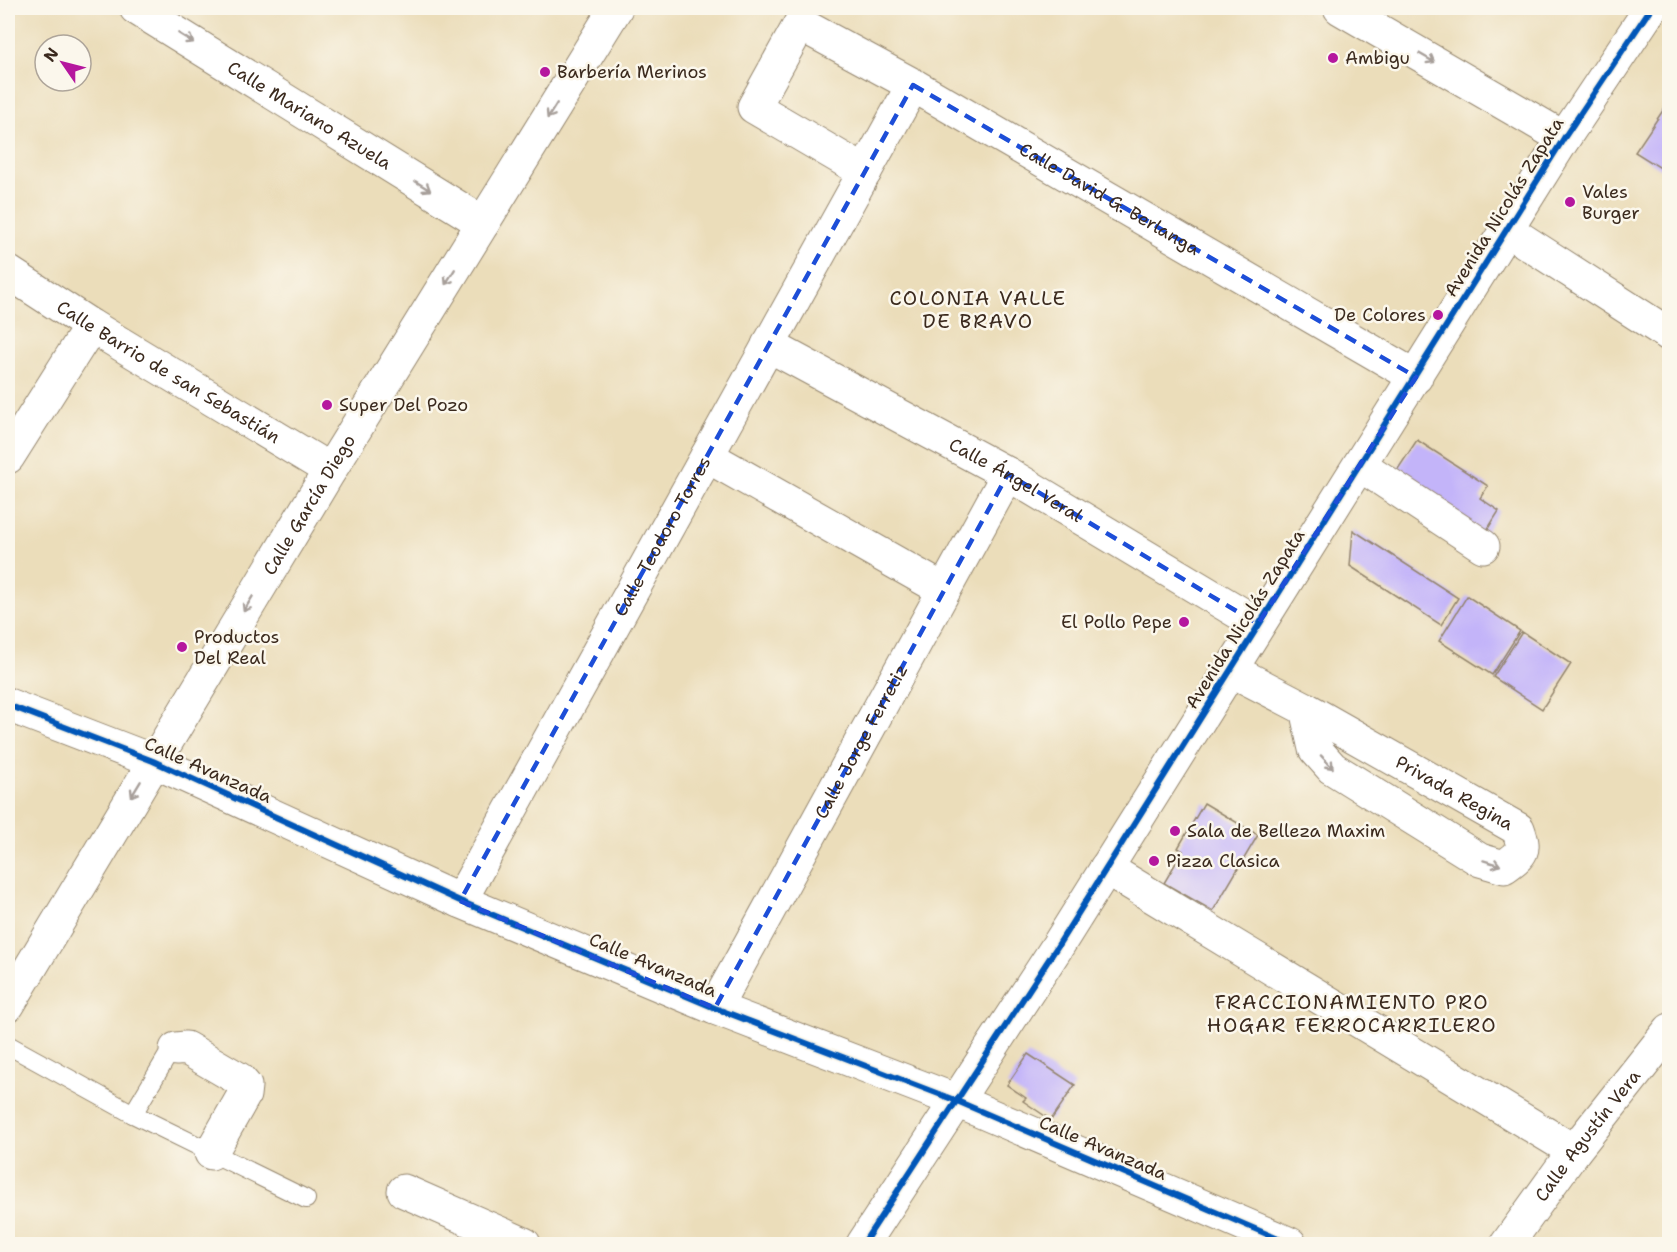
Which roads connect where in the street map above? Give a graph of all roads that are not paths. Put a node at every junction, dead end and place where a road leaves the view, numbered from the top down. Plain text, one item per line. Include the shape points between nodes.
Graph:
1 (136, 8) edge
2 (1340, 8) edge
3 (1651, 8) edge
4 (611, 9) edge
5 (913, 86) junction
6 (1564, 138) junction
7 (865, 172) junction
8 (483, 223) junction
9 (1507, 230) junction
10 (8, 272) edge
11 (91, 326) junction
12 (1670, 335) edge
13 (768, 345) junction
14 (1416, 377) junction
15 (707, 456) junction
16 (8, 457) edge
17 (1360, 465) junction
18 (330, 470) junction
19 (1008, 474) junction
20 (1483, 546) dead end
21 (944, 591) junction
22 (1258, 624) junction
23 (1231, 670) junction
24 (8, 705) edge
25 (1306, 709) junction
26 (153, 761) junction
27 (1106, 868) junction
28 (460, 901) junction
29 (8, 1005) edge
30 (715, 1008) junction
31 (1670, 1030) edge
32 (8, 1045) edge
33 (176, 1049) joint
34 (957, 1101) junction
35 (133, 1114) junction
36 (1574, 1151) junction
37 (211, 1153) junction
38 (404, 1191) dead end
39 (306, 1199) dead end
40 (524, 1245) edge
41 (863, 1245) edge
42 (1290, 1245) edge
43 (1507, 1245) edge

1 -> 8 street, Calle Mariano Azuela
2 -> 6 street
3 - 6 street, Avenida Nicolás Zapata
4 -> 8 street, Calle García Diego
5 - 7 street, Calle Teodoro Torres
5 - 7 street, Calle David G. Berlanga via 800,24 754,107
5 - 14 street, Calle David G. Berlanga
6 - 9 street, Avenida Nicolás Zapata
7 - 13 street, Calle Teodoro Torres
8 -> 18 street, Calle García Diego
9 - 12 street
9 - 14 street, Avenida Nicolás Zapata
10 - 11 street, Calle Barrio de san Sebastián
11 - 16 street
11 - 18 street, Calle Barrio de san Sebastián
13 - 15 street, Calle Teodoro Torres
13 - 19 street, Calle Ángel Veral
14 - 17 street, Avenida Nicolás Zapata
15 - 21 street
15 - 28 street, Calle Teodoro Torres
17 - 20 street
17 - 22 street, Avenida Nicolás Zapata
18 -> 26 street, Calle García Diego
19 - 21 street, Calle Jorge Ferretiz
19 - 22 street, Calle Ángel Veral
21 - 30 street, Calle Jorge Ferretiz
22 - 23 street, Avenida Nicolás Zapata
23 - 25 street, Privada Regina
23 - 27 street, Avenida Nicolás Zapata
24 - 26 street, Calle Avanzada
25 -> 25 street, Privada Regina via 1315,749 1332,768 1480,860 1504,867 1521,855 1524,844 1518,829
26 - 28 street, Calle Avanzada
26 -> 29 street, Calle García Diego
27 - 34 street, Avenida Nicolás Zapata
27 - 36 street
28 - 30 street, Calle Avanzada
30 - 34 street, Calle Avanzada
31 - 36 street, Calle Agustín Vera
32 - 35 lane
33 - 35 lane via 168,1055
33 - 37 street via 186,1048 245,1086 244,1095
34 - 41 street, Avenida Nicolás Zapata
34 - 42 street, Calle Avanzada
35 - 37 lane
36 - 43 street, Calle Agustín Vera
37 - 39 lane
38 - 40 street

